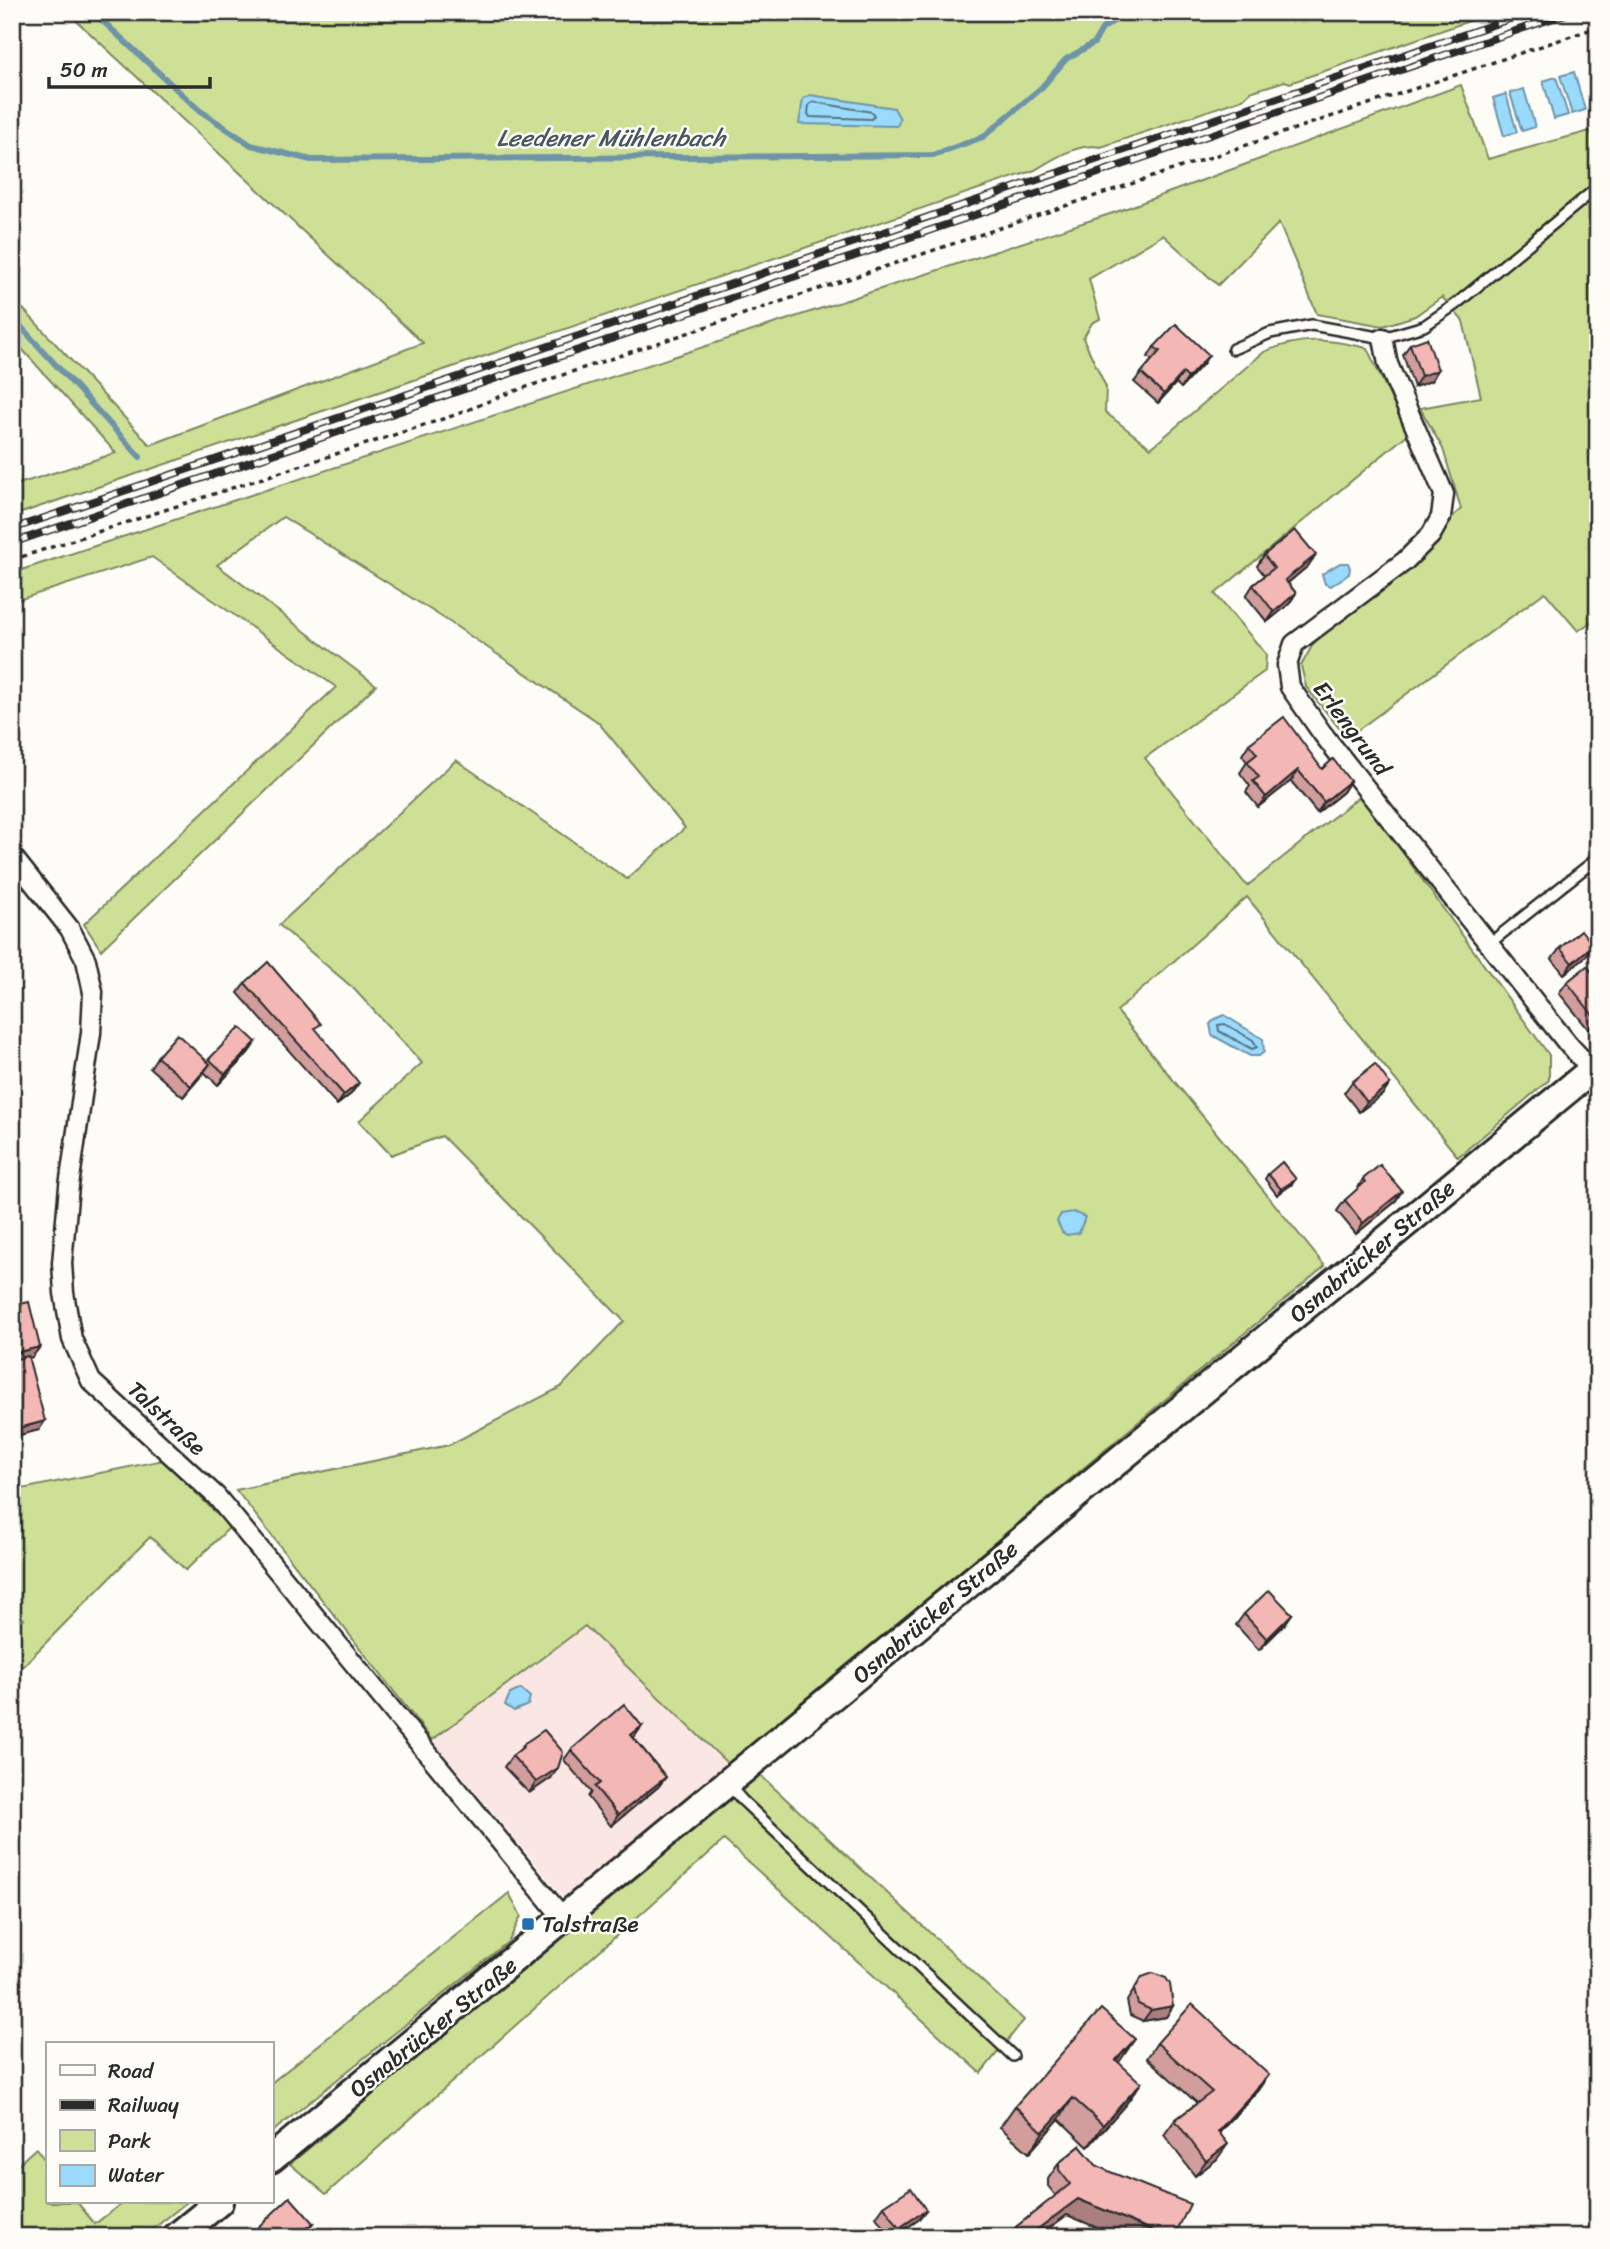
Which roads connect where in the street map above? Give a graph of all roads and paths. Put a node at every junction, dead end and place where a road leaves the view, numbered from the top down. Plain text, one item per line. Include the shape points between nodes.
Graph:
1 (1598, 27) edge
2 (1598, 187) edge
3 (1384, 338) junction
4 (1233, 349) dead end
5 (12, 560) edge
6 (12, 856) edge
7 (1594, 861) dead end
8 (1490, 943) junction
9 (1595, 1067) edge
10 (727, 1784) junction
11 (564, 1919) junction
12 (1013, 2056) dead end
13 (273, 2157) edge
14 (217, 2204) edge
15 (176, 2237) edge

1 - 5 path
2 - 3 lane via 1456,304 1424,326
3 - 4 lane via 1312,325 1270,333
3 - 8 street, Erlengrund via 1388,364 1444,494 1441,517 1431,535 1405,561 1294,644 1287,665 1290,687
6 - 11 street, Talstraße via 70,929 86,960 93,992 62,1263 72,1339 92,1381 216,1496
7 - 8 lane
8 - 9 street, Erlengrund via 1567,1044
9 - 10 main road, Osnabrücker Straße
10 - 11 main road, Osnabrücker Straße
10 - 12 lane
11 - 13 main road, Osnabrücker Straße
14 - 15 main road

